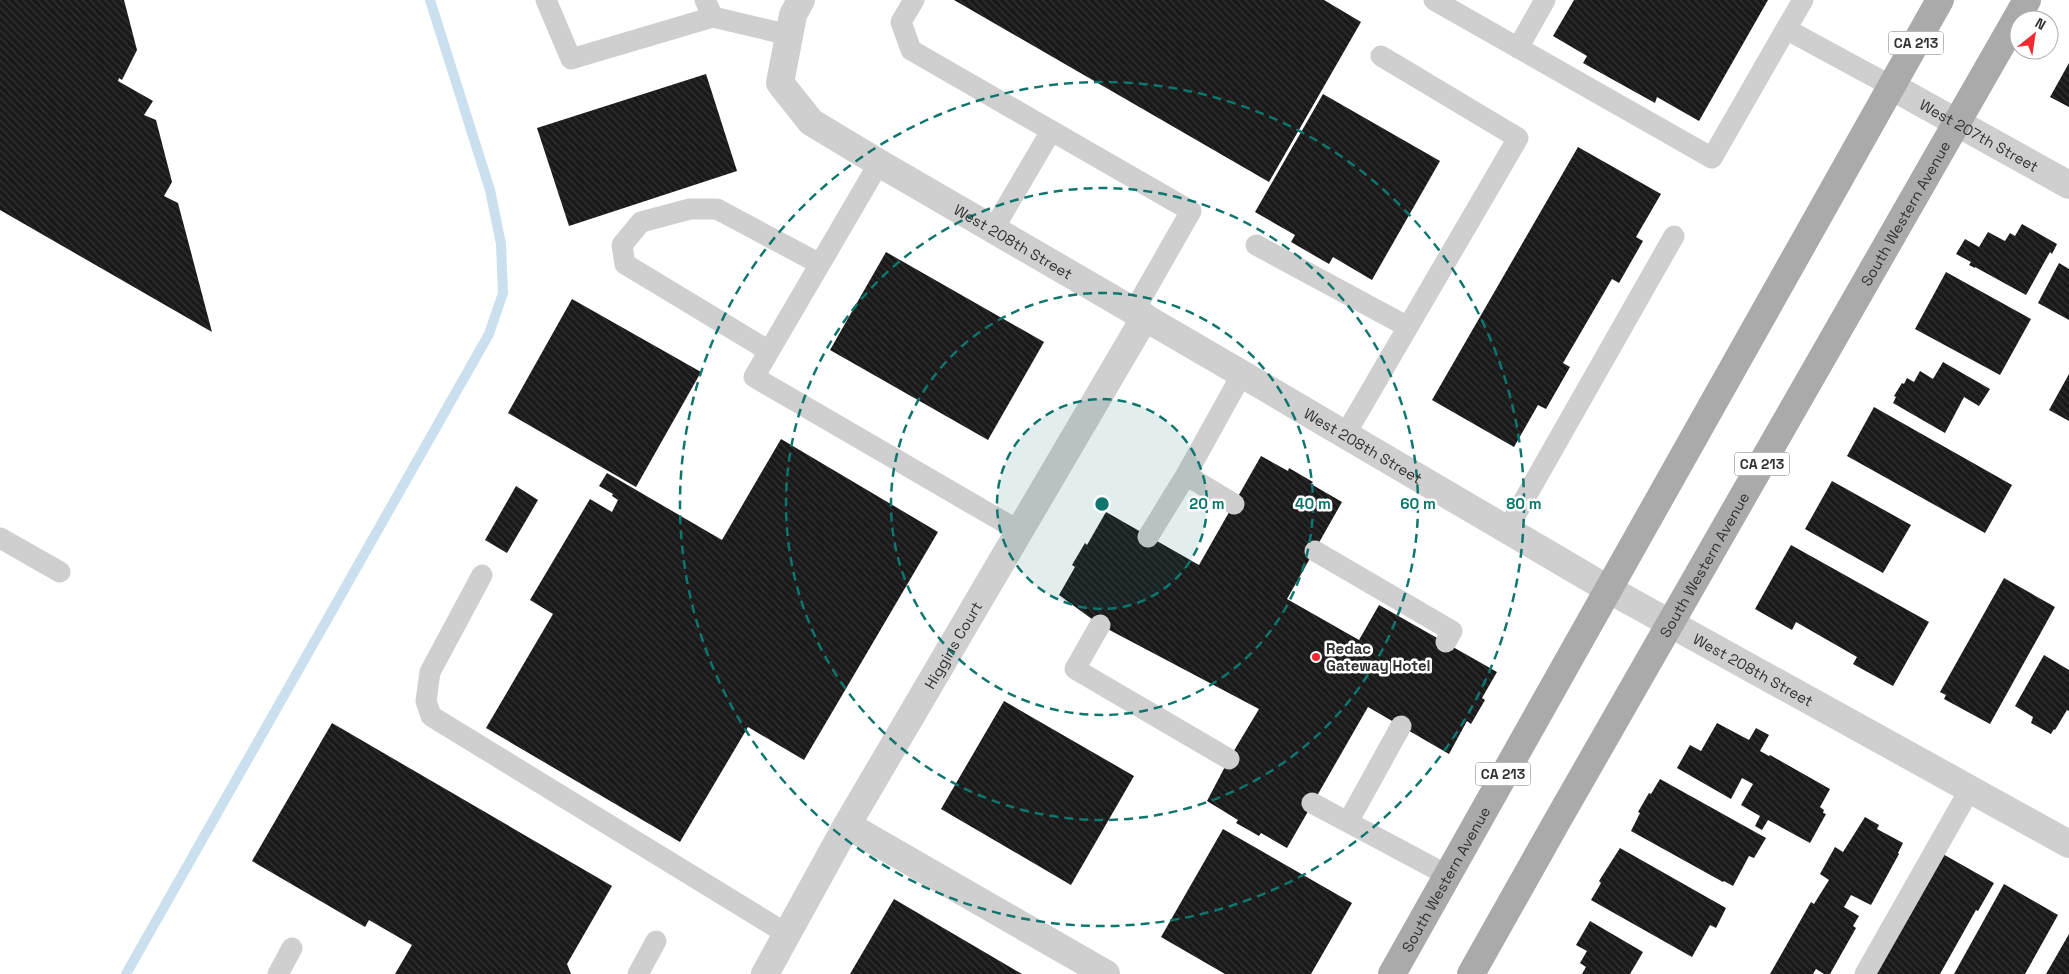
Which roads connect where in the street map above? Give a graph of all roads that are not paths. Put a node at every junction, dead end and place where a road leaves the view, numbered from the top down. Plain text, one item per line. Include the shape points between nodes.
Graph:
1 (546, 0) edge
2 (801, 0) edge
3 (914, 0) edge
4 (1434, 0) edge
5 (1545, 0) edge
6 (1802, 0) edge
7 (1940, 0) edge
8 (2027, 0) edge
9 (709, 9) edge
10 (1786, 29) junction
11 (789, 35) junction
12 (1518, 48) junction
13 (1381, 56) dead end
14 (1891, 86) junction
15 (1958, 122) junction
16 (1051, 131) junction
17 (879, 163) junction
18 (2069, 185) edge
19 (993, 230) junction
20 (1674, 236) dead end
21 (1256, 245) dead end
22 (820, 264) junction
23 (1139, 314) junction
24 (1408, 327) junction
25 (769, 351) junction
26 (1242, 374) junction
27 (1345, 435) junction
28 (1186, 475) junction
29 (1234, 504) dead end
30 (1507, 530) junction
31 (1019, 531) junction
32 (1148, 537) dead end
33 (0, 538) edge
34 (1315, 551) dead end
35 (60, 572) dead end
36 (482, 575) dead end
37 (1608, 589) junction
38 (1670, 624) junction
39 (1100, 625) dead end
40 (1446, 642) dead end
41 (1401, 726) dead end
42 (1228, 759) dead end
43 (1970, 789) junction
44 (1312, 803) dead end
45 (1348, 822) junction
46 (847, 825) junction
47 (2069, 844) edge
48 (1447, 875) junction
49 (787, 934) junction
50 (656, 942) dead end
51 (292, 948) dead end
52 (278, 974) edge
53 (638, 974) edge
54 (765, 974) edge
55 (1106, 974) edge
56 (1392, 974) edge
57 (1471, 974) edge
58 (1866, 974) edge

1 - 9 lane via 571,59
2 - 11 street via 792,15
3 - 16 lane via 901,22 911,50
4 - 12 lane
5 - 12 lane
6 - 10 lane
7 - 14 main road, South Western Avenue / CA 213
8 - 15 main road, South Western Avenue / CA 213
9 - 11 lane
10 - 12 lane via 1712,158
10 - 14 lane
11 - 17 street, West 208th Street via 780,83 812,122
13 - 24 lane via 1518,138
14 - 15 street, West 207th Street
14 - 37 main road, South Western Avenue / CA 213
15 - 18 street, West 207th Street
15 - 38 main road, South Western Avenue / CA 213
16 - 19 lane
16 - 23 lane via 1191,211
17 - 19 street, West 208th Street
17 - 22 lane
19 - 23 street, West 208th Street
20 - 30 lane
21 - 24 lane
22 - 25 lane
22 - 25 lane via 717,209 690,209 641,222 622,245 625,264
23 - 26 street, West 208th Street
23 - 31 street, Higgins Court
24 - 27 lane
25 - 31 lane via 754,377
26 - 27 street, West 208th Street
26 - 28 lane
27 - 30 street, West 208th Street
28 - 29 lane
28 - 32 lane
30 - 37 street, West 208th Street
31 - 46 street, Higgins Court
33 - 35 lane
34 - 40 lane via 1452,631
36 - 49 lane via 430,672 426,701 431,716
37 - 38 street, West 208th Street
37 - 48 main road, South Western Avenue / CA 213
38 - 43 street, West 208th Street
38 - 57 main road, South Western Avenue / CA 213
39 - 42 lane via 1075,669
41 - 45 lane
43 - 47 street, West 208th Street
43 - 58 lane
44 - 45 lane
45 - 48 lane
46 - 49 street, Higgins Court
46 - 55 street
48 - 56 main road, South Western Avenue / CA 213
49 - 54 street, Higgins Court
50 - 53 lane
51 - 52 lane

